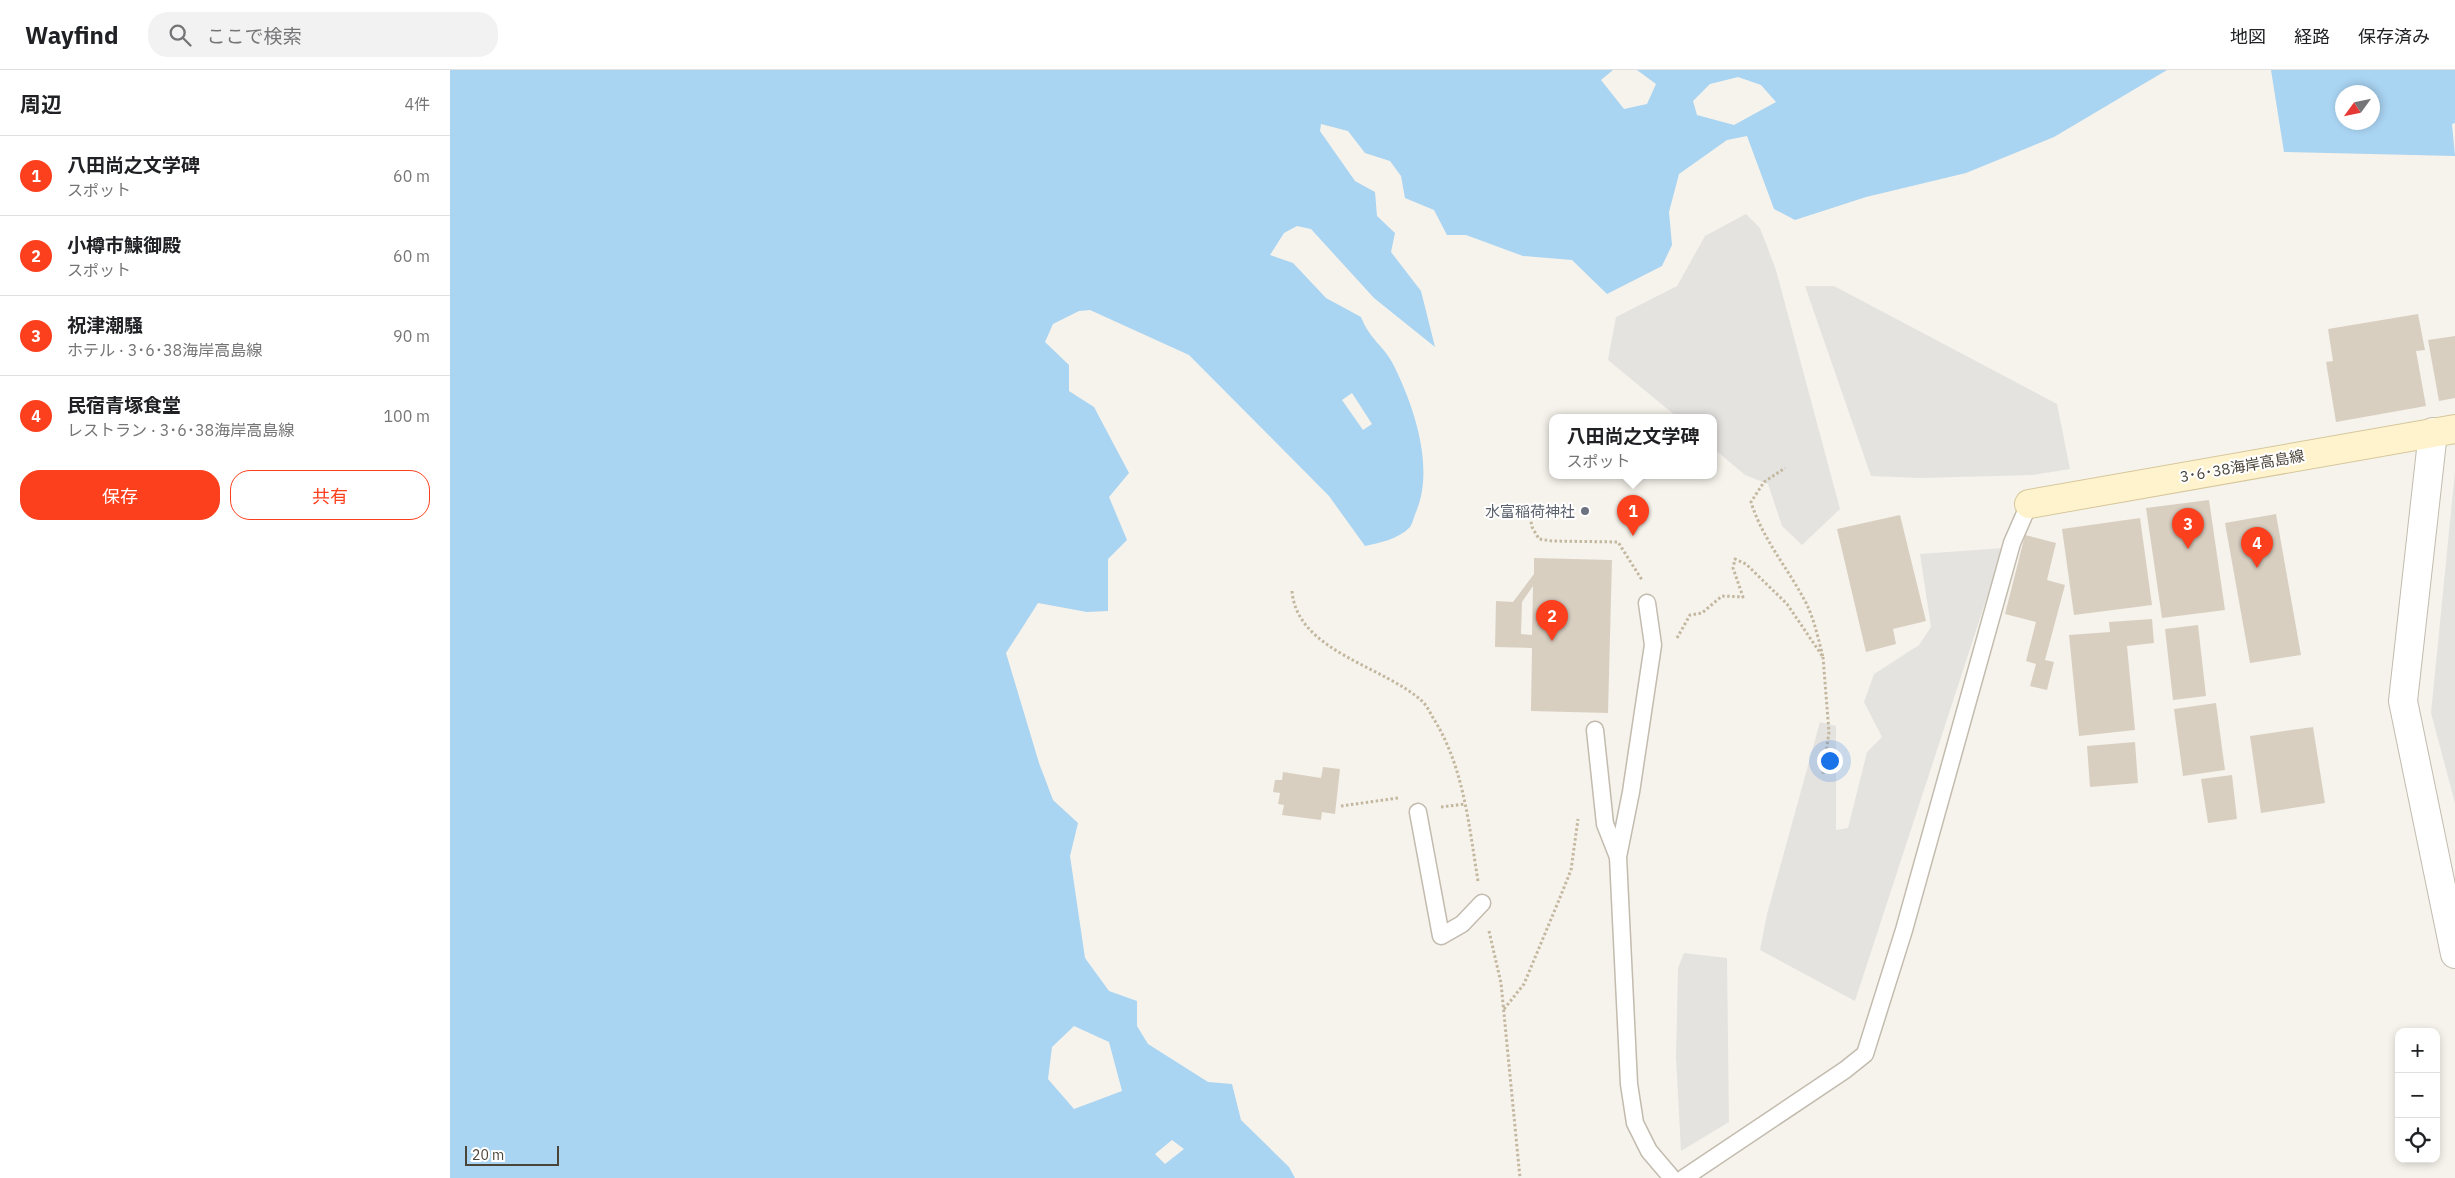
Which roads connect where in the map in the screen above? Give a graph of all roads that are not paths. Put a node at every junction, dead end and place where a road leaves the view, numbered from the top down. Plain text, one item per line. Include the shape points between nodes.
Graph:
1 (2444, 430) edge
2 (2028, 504) joint
3 (1647, 602) road end
4 (1595, 730) dead end
5 (1418, 812) dead end
6 (1618, 857) junction
7 (1482, 903) dead end
8 (2455, 954) edge
9 (1672, 1178) edge
10 (1684, 1178) edge

1 - 2 main road, 3･6･38海岸高島線
1 - 8 street via 2403,701
2 - 10 lane via 2012,543 1904,930 1865,1054
3 - 6 lane via 1654,645
4 - 6 lane via 1605,824
5 - 7 lane via 1442,936 1462,924
6 - 9 lane via 1628,1084 1635,1123 1649,1151

